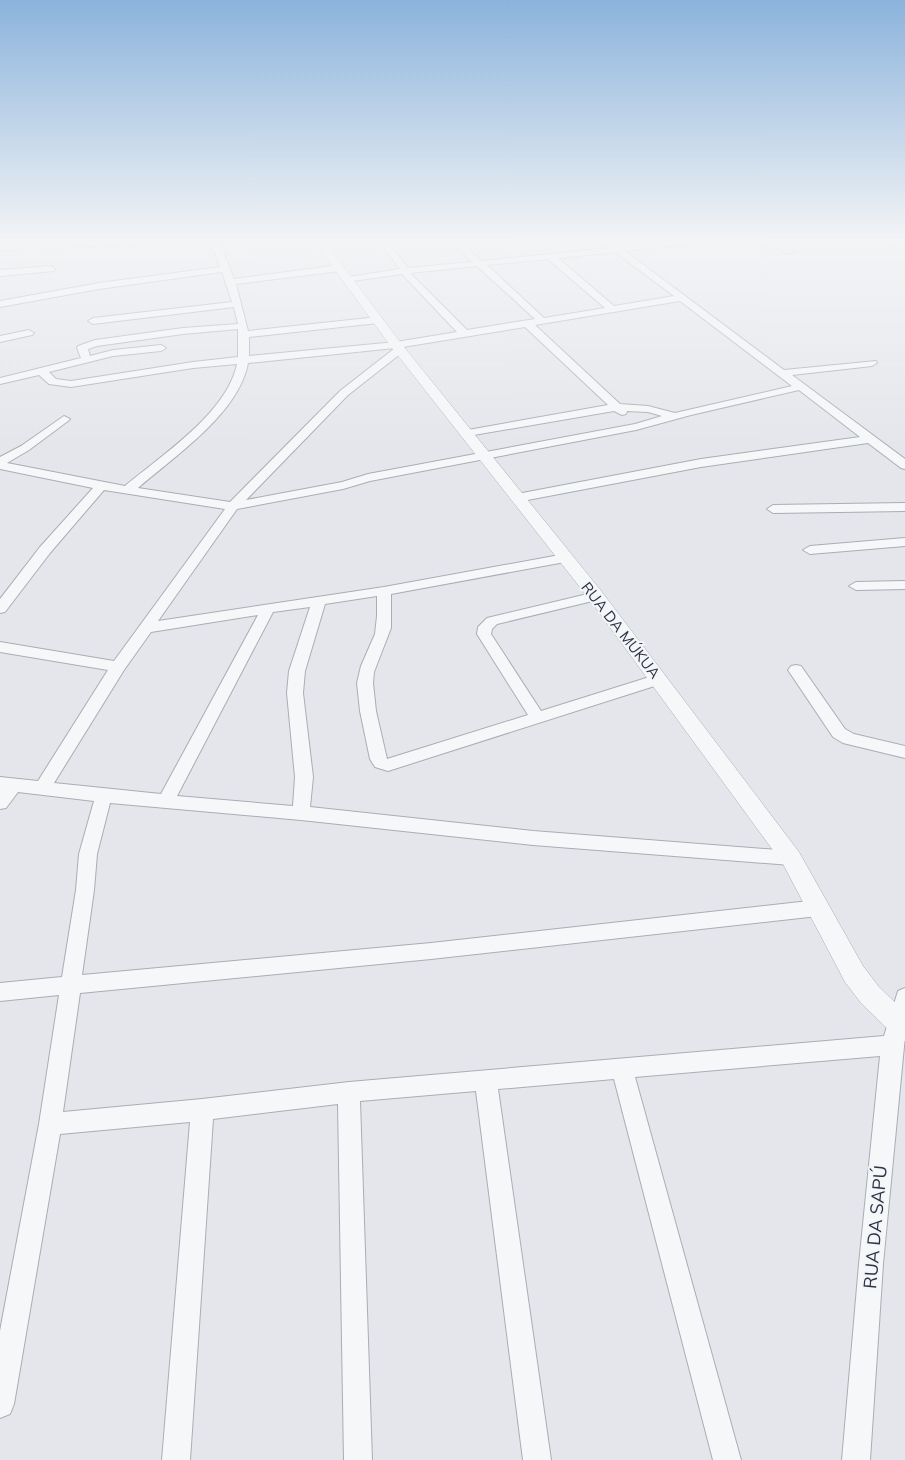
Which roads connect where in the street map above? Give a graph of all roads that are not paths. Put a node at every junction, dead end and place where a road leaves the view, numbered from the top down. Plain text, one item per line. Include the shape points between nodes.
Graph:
1 (193, 309) edge
2 (237, 309) edge
3 (370, 309) edge
4 (440, 309) edge
5 (529, 309) edge
6 (612, 309) edge
7 (696, 309) edge
8 (378, 320) junction
9 (541, 320) junction
10 (93, 321) dead end
11 (527, 323) junction
12 (243, 331) junction
13 (29, 333) dead end
14 (464, 333) junction
15 (0, 339) edge
16 (398, 347) junction
17 (160, 348) dead end
18 (86, 360) junction
19 (243, 360) junction
20 (872, 363) dead end
21 (42, 372) junction
22 (780, 373) junction
23 (0, 381) edge
24 (800, 388) junction
25 (616, 407) junction
26 (675, 416) junction
27 (64, 419) dead end
28 (636, 427) junction
29 (468, 433) junction
30 (870, 439) junction
31 (483, 456) junction
32 (0, 463) edge
33 (905, 465) edge
34 (101, 486) junction
35 (128, 490) junction
36 (517, 498) junction
37 (233, 506) junction
38 (905, 507) edge
39 (773, 509) dead end
40 (905, 542) edge
41 (810, 550) dead end
42 (565, 558) junction
43 (905, 585) edge
44 (856, 586) dead end
45 (384, 591) junction
46 (596, 596) junction
47 (319, 600) junction
48 (0, 609) edge
49 (268, 609) junction
50 (145, 628) junction
51 (0, 646) edge
52 (118, 667) junction
53 (796, 670) dead end
54 (659, 679) junction
55 (538, 718) junction
56 (905, 752) edge
57 (7, 784) edge
58 (42, 789) junction
59 (104, 796) junction
60 (166, 801) junction
61 (0, 803) edge
62 (301, 813) junction
63 (791, 858) junction
64 (818, 908) junction
65 (70, 986) junction
66 (0, 992) edge
67 (905, 996) edge
68 (898, 1032) edge
69 (622, 1068) junction
70 (486, 1080) junction
71 (349, 1092) junction
72 (202, 1110) junction
73 (50, 1124) junction
74 (0, 1404) edge
75 (176, 1460) edge
76 (358, 1460) edge
77 (537, 1460) edge
78 (727, 1460) edge
79 (856, 1460) edge

1 - 10 street
2 - 12 street
3 - 8 street, RUA DA MÚKUA
4 - 14 street
5 - 9 street
6 - 9 street
7 - 22 street
8 - 12 street
8 - 16 street, RUA DA MÚKUA
9 - 11 street
11 - 14 street
11 - 25 street
12 - 18 street via 183,331 95,343 82,348
12 - 19 street
13 - 15 street
14 - 16 street
16 - 19 street
16 - 29 street, RUA DA MÚKUA
16 - 37 street via 344,393
17 - 18 street via 113,353
18 - 21 street
19 - 21 street via 71,384 53,382
19 - 35 street via 235,386 211,415
20 - 22 street
21 - 23 street
22 - 24 street
24 - 26 street
24 - 30 street
25 - 26 street via 648,409
25 - 28 street
25 - 29 street
26 - 28 street
27 - 32 street
28 - 31 street
29 - 31 street, RUA DA MÚKUA
30 - 33 street
30 - 36 street via 701,463
31 - 36 street, RUA DA MÚKUA
31 - 37 street
32 - 34 street
34 - 35 street
34 - 48 street via 45,550
35 - 37 street
36 - 42 street, RUA DA MÚKUA
37 - 50 street
38 - 39 street
40 - 41 street
42 - 45 street
42 - 46 street, RUA DA MÚKUA
43 - 44 street
45 - 47 street
45 - 55 street via 385,622 365,683 381,763 395,764
46 - 54 street, RUA DA MÚKUA
46 - 55 street via 492,621 484,627 484,634
47 - 49 street
47 - 62 street via 297,671 294,693 304,777
49 - 50 street
49 - 60 street
50 - 52 street
51 - 52 street
52 - 58 street
53 - 56 street via 840,733 849,739
54 - 55 street
54 - 63 street, RUA DA MÚKUA
57 - 58 street
57 - 61 street
58 - 59 street
59 - 60 street
59 - 65 street via 88,847 85,890
60 - 62 street
62 - 63 street via 533,838
63 - 64 street, RUA DA MÚKUA
64 - 65 street via 440,950
64 - 68 street, RUA DA MÚKUA via 854,974
65 - 66 street
65 - 73 street
67 - 68 street, RUA DA SAPÚ
68 - 69 street
68 - 79 street, RUA DA SAPÚ via 871,1264
69 - 70 street
69 - 78 street
70 - 71 street
70 - 77 street
71 - 72 street
71 - 76 street
72 - 73 street
72 - 75 street
73 - 74 street

